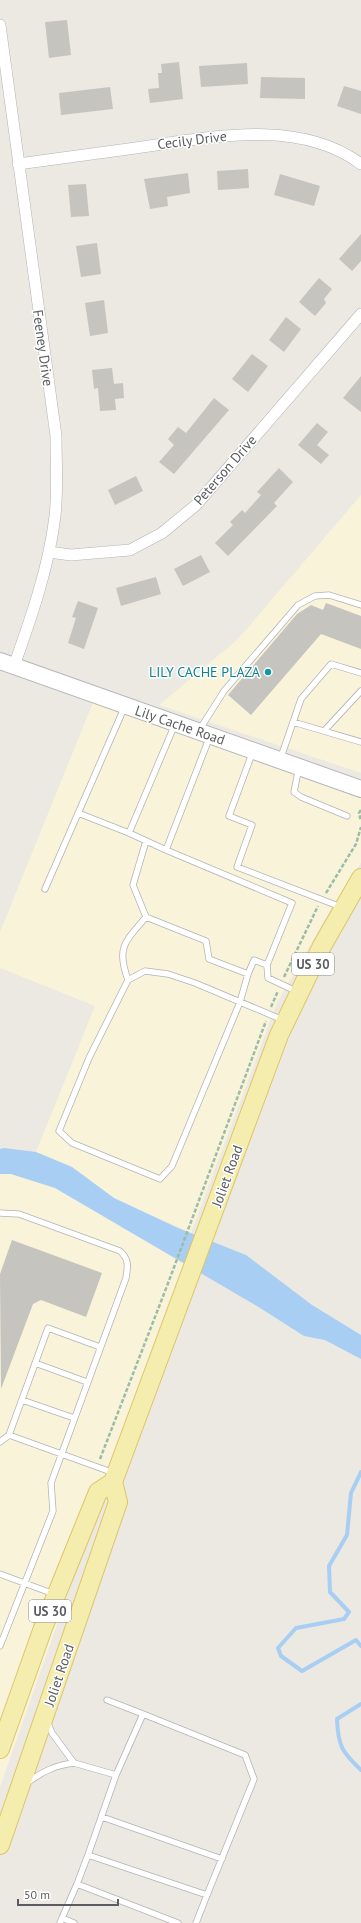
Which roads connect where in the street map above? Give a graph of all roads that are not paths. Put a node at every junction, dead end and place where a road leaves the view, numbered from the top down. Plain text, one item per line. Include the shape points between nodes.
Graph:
1 (0, 25) edge
2 (18, 164) junction
3 (361, 164) edge
4 (361, 314) edge
5 (49, 552) junction
6 (361, 605) edge
7 (7, 664) edge
8 (361, 673) edge
9 (361, 691) edge
10 (125, 706) junction
11 (293, 722) junction
12 (175, 723) junction
13 (324, 731) junction
14 (204, 734) junction
15 (361, 742) edge
16 (253, 751) junction
17 (280, 760) junction
18 (299, 767) junction
19 (361, 789) edge
20 (78, 813) junction
21 (347, 816) dead end
22 (129, 833) junction
23 (146, 842) junction
24 (166, 850) junction
25 (361, 878) edge
26 (45, 889) dead end
27 (344, 909) junction
28 (146, 917) junction
29 (267, 965) junction
30 (248, 974) junction
31 (128, 980) junction
32 (299, 992) junction
33 (240, 1002) junction
34 (286, 1020) junction
35 (0, 1213) edge
36 (100, 1347) junction
37 (35, 1363) junction
38 (87, 1382) junction
39 (22, 1400) junction
40 (74, 1418) junction
41 (9, 1435) junction
42 (0, 1442) edge
43 (61, 1454) junction
44 (115, 1478) junction
45 (0, 1574) edge
46 (24, 1583) junction
47 (56, 1594) junction
48 (0, 1646) edge
49 (107, 1700) dead end
50 (143, 1714) junction
51 (44, 1716) junction
52 (0, 1749) edge
53 (74, 1763) junction
54 (116, 1775) junction
55 (19, 1790) junction
56 (102, 1817) junction
57 (0, 1845) edge
58 (88, 1855) junction
59 (222, 1859) junction
60 (77, 1884) junction
61 (207, 1896) junction
62 (61, 1921) edge
63 (74, 1923) edge
64 (178, 1923) edge
65 (196, 1923) edge

1 - 2 street, Feeney Drive
2 - 3 street, Cecily Drive via 224,135 278,135 316,141 349,155
2 - 5 street, Feeney Drive via 56,436 55,515
4 - 5 street, Peterson Drive via 196,505 162,533 130,550 71,555
5 - 7 street, Feeney Drive via 27,629
6 - 14 lane via 329,595 315,596 298,605 224,691
7 - 10 street, Lily Cache Road
8 - 11 lane via 331,664 301,699
9 - 13 lane
10 - 12 street, Lily Cache Road
10 - 20 lane
11 - 13 lane
11 - 17 lane
12 - 14 street, Lily Cache Road
12 - 22 lane
13 - 15 lane
14 - 16 street, Lily Cache Road
14 - 24 lane
16 - 17 street, Lily Cache Road
16 - 27 lane via 228,816 252,825 237,867
17 - 18 street, Lily Cache Road
18 - 19 street, Lily Cache Road
18 - 21 lane via 294,792
20 - 22 lane
20 - 26 lane
22 - 23 lane
23 - 24 lane
23 - 28 lane via 133,885
24 - 29 lane via 292,903
25 - 27 main road, Joliet Road / US 30
27 - 32 main road, Joliet Road / US 30
28 - 30 lane via 206,941 209,959
28 - 31 lane via 130,935 122,950
29 - 30 lane via 254,960
29 - 32 lane via 268,978
30 - 33 lane
31 - 33 lane via 145,971 168,974
31 - 33 lane via 89,1058 59,1131 72,1142 160,1179 172,1166
32 - 34 main road, Joliet Road / US 30
33 - 34 lane
34 - 44 main road, Joliet Road / US 30
35 - 36 lane via 19,1214 120,1251 126,1257 126,1278
36 - 37 lane via 48,1328
36 - 38 lane
37 - 38 lane
37 - 39 lane
38 - 40 lane
39 - 40 lane
39 - 41 lane
40 - 43 lane
41 - 42 lane
41 - 43 lane
43 - 44 lane
43 - 46 lane via 51,1483 52,1510
44 - 47 main road, US 30 via 98,1492
44 - 51 main road, Joliet Road / US 30 via 118,1502
45 - 46 lane
46 - 47 lane
46 - 48 lane
47 - 52 main road, US 30
49 - 50 lane
50 - 54 lane
50 - 59 lane via 245,1756 254,1779
51 - 53 lane via 52,1733
51 - 55 main road, Joliet Road / US 30
53 - 54 lane
53 - 55 lane via 58,1765 40,1773
54 - 56 lane
55 - 57 main road, Joliet Road / US 30
56 - 58 lane
56 - 59 lane
58 - 60 lane
58 - 61 lane
59 - 61 lane
60 - 62 lane
60 - 64 lane
61 - 65 lane
62 - 63 lane

